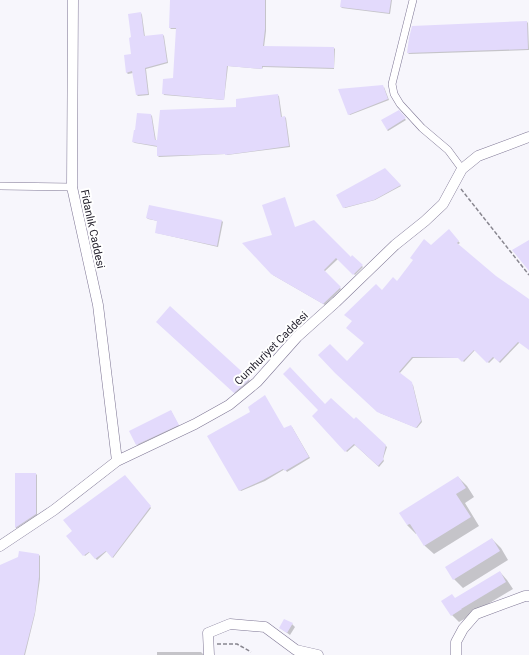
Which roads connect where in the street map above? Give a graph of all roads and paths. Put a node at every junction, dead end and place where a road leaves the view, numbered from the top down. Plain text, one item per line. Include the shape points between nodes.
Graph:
1 (72, 0) edge
2 (413, 0) edge
3 (529, 137) edge
4 (462, 169) junction
5 (455, 182) junction
6 (0, 186) edge
7 (72, 187) junction
8 (529, 276) edge
9 (117, 461) junction
10 (0, 546) edge
11 (529, 596) edge
12 (209, 644) junction
13 (250, 652) dead end
14 (210, 655) edge
15 (318, 655) edge
16 (456, 655) edge

1 - 7 street, Fidanlık Caddesi
2 - 4 street via 392,84 394,94 422,128 448,150
3 - 4 street, Cumhuriyet Caddesi via 478,156
4 - 5 street, Cumhuriyet Caddesi
5 - 8 path
5 - 9 street, Cumhuriyet Caddesi via 443,204 395,245 297,337 257,382 229,405
6 - 7 street
7 - 9 street, Fidanlık Caddesi via 98,305
9 - 10 street, Cumhuriyet Caddesi via 54,510
11 - 16 street via 476,614 456,642
12 - 13 path via 237,644
12 - 14 street
12 - 15 street via 208,633 230,624 264,627 296,650

